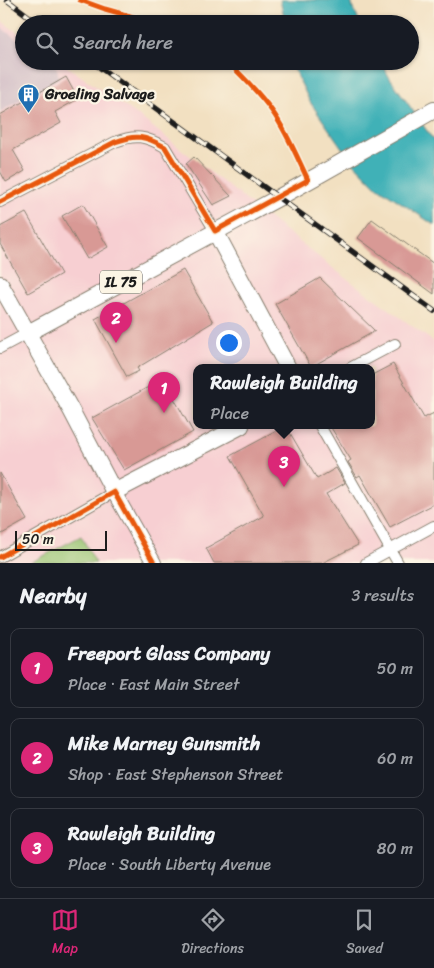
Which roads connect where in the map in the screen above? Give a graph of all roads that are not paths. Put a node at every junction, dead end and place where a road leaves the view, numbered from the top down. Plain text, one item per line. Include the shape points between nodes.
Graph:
1 (434, 110) edge
2 (0, 202) edge
3 (215, 232) junction
4 (0, 284) edge
5 (28, 333) junction
6 (395, 344) dead end
7 (0, 348) edge
8 (286, 364) edge
9 (358, 364) edge
10 (235, 429) edge
11 (322, 429) edge
12 (114, 492) junction
13 (434, 526) edge
14 (390, 550) junction
15 (0, 557) edge
16 (154, 563) edge
17 (366, 563) edge
18 (398, 563) edge

1 - 3 main road, IL 75
2 - 3 street via 115,142 140,136 165,147
3 - 5 main road, IL 75
3 - 8 main road
4 - 5 main road
5 - 7 street
5 - 12 main road
6 - 9 street
10 - 12 main road
11 - 14 street
12 - 15 street
12 - 16 street
13 - 14 street
14 - 17 street
14 - 18 street

